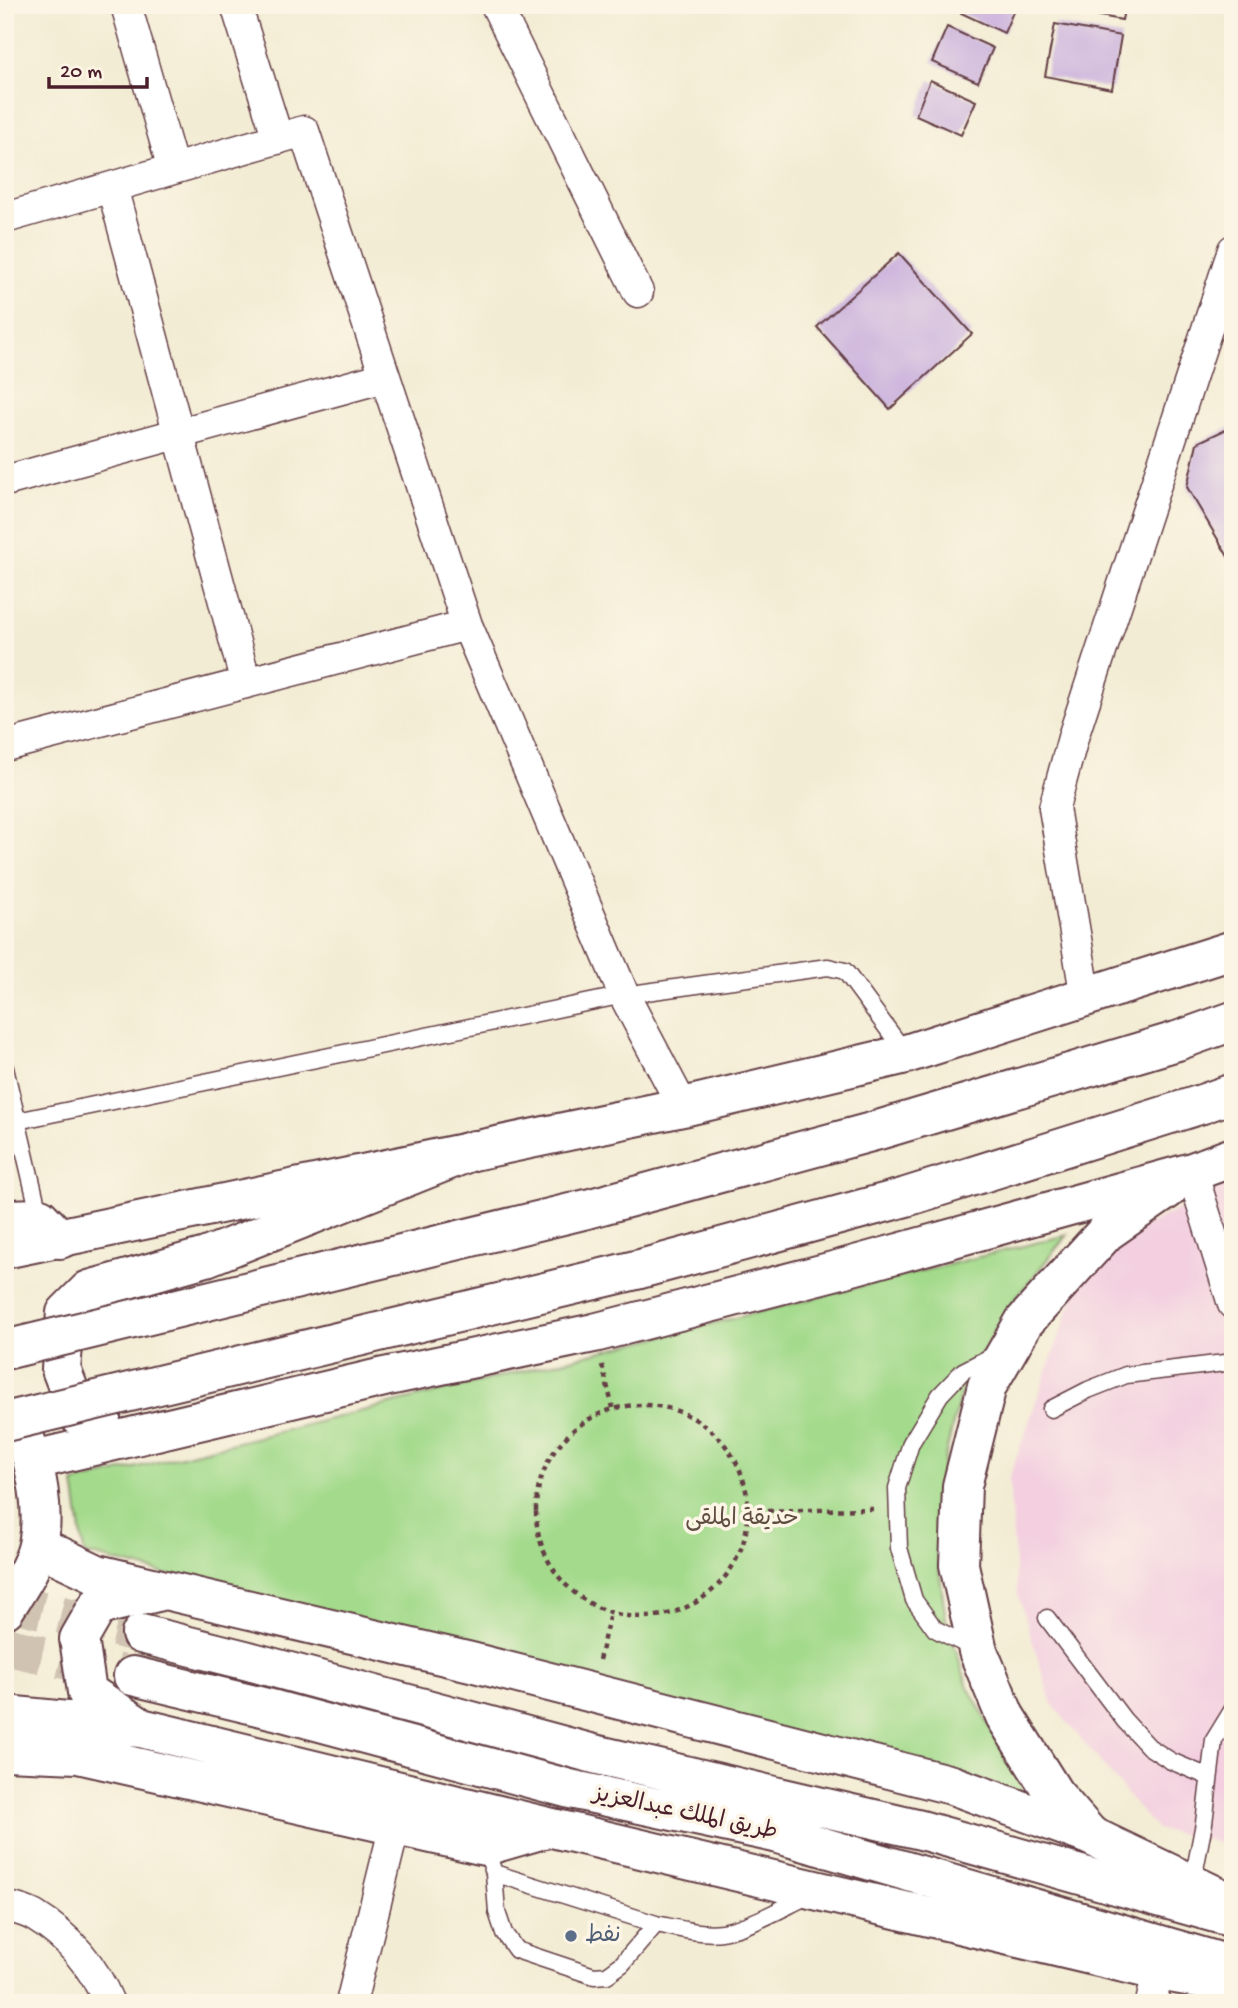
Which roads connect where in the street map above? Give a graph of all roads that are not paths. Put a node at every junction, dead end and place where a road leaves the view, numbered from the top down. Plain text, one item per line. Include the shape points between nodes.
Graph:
1 (126, 5) edge
2 (236, 5) edge
3 (496, 5) edge
4 (278, 139) junction
5 (173, 169) junction
6 (113, 187) junction
7 (5, 218) edge
8 (1233, 250) edge
9 (638, 292) dead end
10 (385, 377) junction
11 (179, 433) junction
12 (5, 481) edge
13 (467, 625) junction
14 (246, 683) junction
15 (5, 746) edge
16 (1233, 950) edge
17 (624, 995) junction
18 (1086, 998) junction
19 (1233, 1021) edge
20 (906, 1054) junction
21 (5, 1068) edge
22 (1217, 1098) edge
23 (683, 1107) junction
24 (17, 1121) junction
25 (474, 1150) junction
26 (1233, 1157) edge
27 (1192, 1172) junction
28 (35, 1225) edge
29 (5, 1249) edge
30 (1233, 1304) edge
31 (1009, 1348) junction
32 (5, 1350) edge
33 (1233, 1362) edge
34 (384, 1377) junction
35 (5, 1406) edge
36 (1052, 1409) dead end
37 (5, 1422) edge
38 (34, 1460) junction
39 (38, 1546) junction
40 (166, 1590) junction
41 (5, 1609) edge
42 (1047, 1618) dead end
43 (141, 1634) tunnel mouth
44 (978, 1651) junction
45 (133, 1676) tunnel mouth
46 (1233, 1709) edge
47 (5, 1715) edge
48 (141, 1728) junction
49 (5, 1751) edge
50 (1209, 1777) junction
51 (395, 1825) junction
52 (548, 1827) junction
53 (1089, 1835) junction
54 (490, 1859) junction
55 (1192, 1885) junction
56 (820, 1891) junction
57 (1233, 1904) edge
58 (5, 1906) edge
59 (1233, 1918) edge
60 (656, 1924) junction
61 (1233, 1966) edge
62 (1233, 1984) edge
63 (1154, 1987) edge
64 (108, 2003) edge
65 (351, 2003) edge

1 - 5 street
2 - 4 street
3 - 9 street
4 - 5 street
4 - 10 street via 304,131
5 - 6 street
6 - 7 street
6 - 11 street
8 - 18 street via 1074,734 1054,808
10 - 11 street
10 - 13 street
11 - 12 street
11 - 14 street
13 - 14 street
13 - 17 street
14 - 15 street
16 - 18 main road
17 - 20 lane via 828,967 845,971
17 - 23 street
17 - 24 lane
18 - 20 main road
19 - 32 main road, bridge via 875,1131 587,1209
20 - 23 main road
21 - 24 lane
22 - 37 main road, bridge via 906,1197 640,1269
23 - 25 main road
24 - 28 lane
25 - 28 main road
25 - 34 main road via 206,1257 89,1290 66,1313 61,1369 79,1416 152,1419
26 - 27 main road
27 - 30 street
27 - 31 main road via 1106,1232 1024,1322
27 - 34 main road via 594,1333
28 - 29 main road
31 - 44 main road via 987,1386 962,1486 959,1565
31 - 44 lane via 963,1371 940,1395 911,1443 897,1488 899,1548 914,1600 935,1629
33 - 36 lane via 1126,1375
34 - 38 main road
35 - 38 main road via 20,1426
38 - 39 main road
39 - 40 main road via 97,1574
39 - 41 main road
40 - 48 main road via 98,1606 79,1639 86,1692
40 - 53 main road via 952,1785
42 - 50 lane via 1149,1747
43 - 59 main road, طريق الملك عبدالعزيز via 594,1754 921,1830
44 - 53 main road via 1005,1716 1054,1794
45 - 61 main road, طريق الملك عبدالعزيز via 570,1789 775,1833
46 - 50 lane via 1214,1740
47 - 48 main road
48 - 52 main road
49 - 51 main road via 78,1754
50 - 55 lane
51 - 54 main road
51 - 65 street
52 - 54 main road
52 - 56 main road
53 - 55 main road
54 - 60 lane
54 - 60 lane via 497,1912 516,1950 594,1976 607,1975
55 - 57 main road
56 - 60 lane via 722,1932
56 - 63 main road
58 - 64 street via 34,1916 72,1945 99,1980
62 - 63 main road

